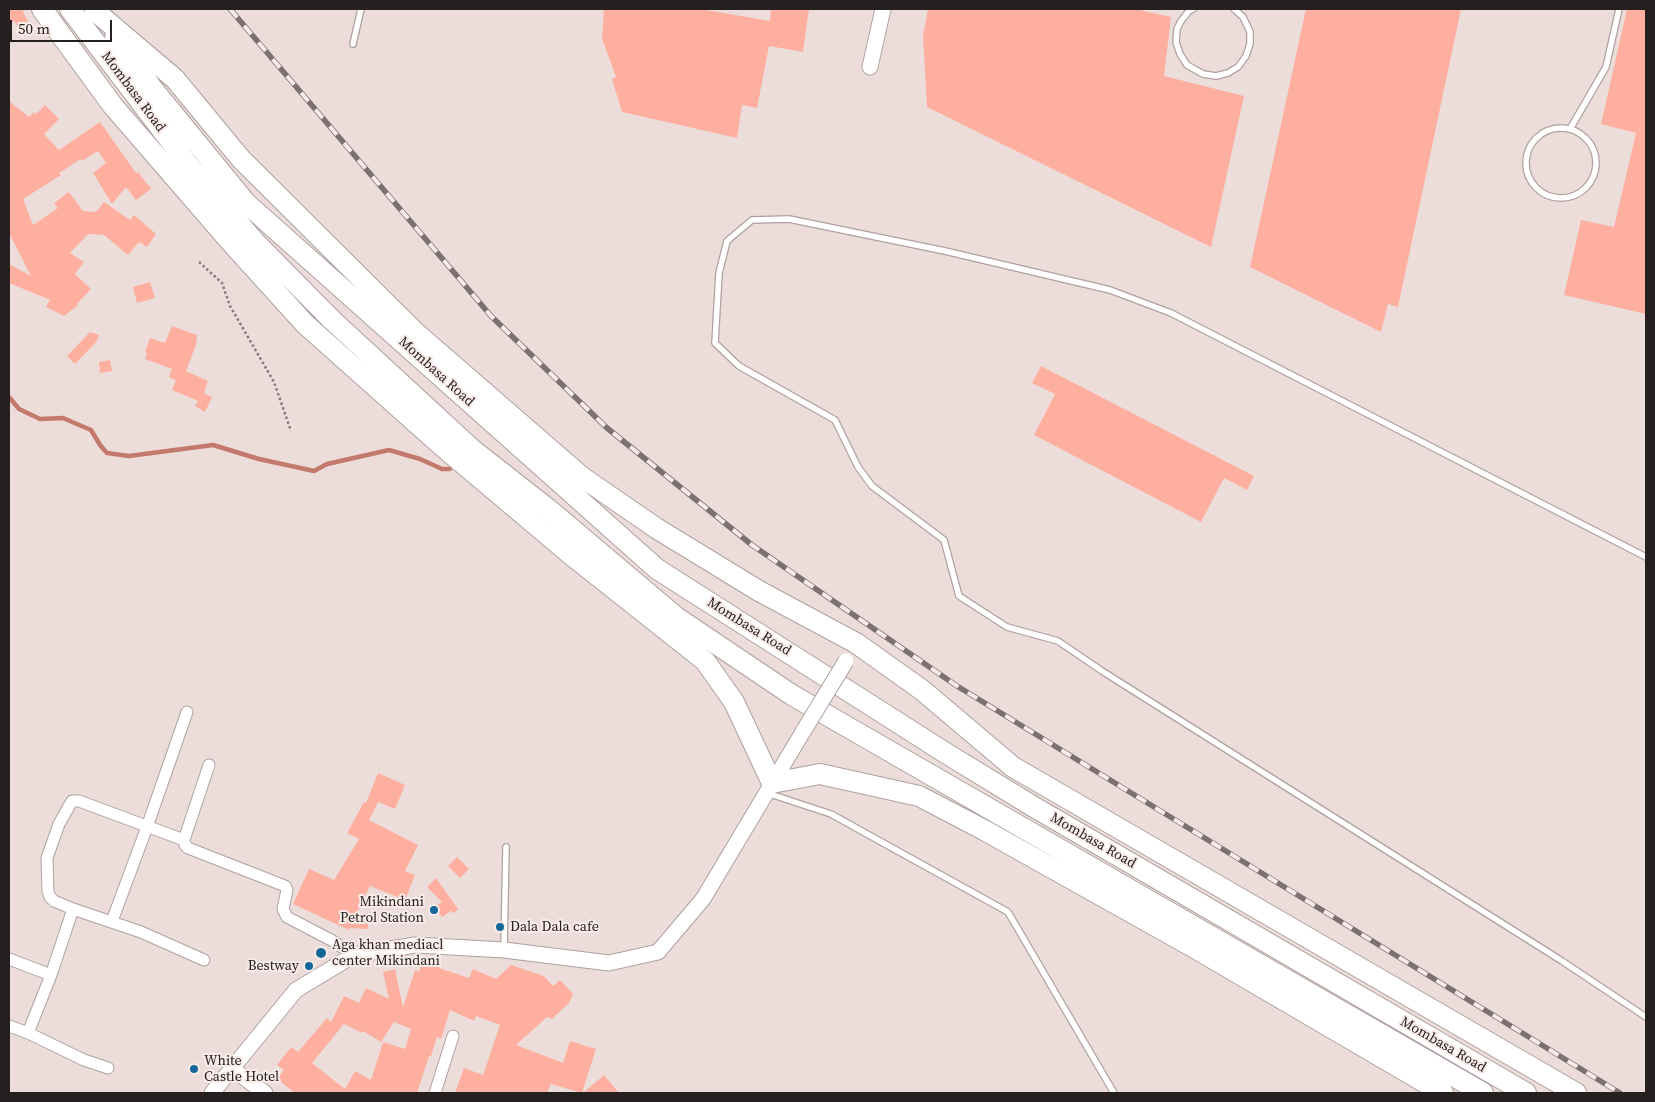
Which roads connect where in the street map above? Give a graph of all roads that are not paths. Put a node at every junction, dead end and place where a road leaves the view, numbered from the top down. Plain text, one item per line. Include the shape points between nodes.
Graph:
1 (42, 9) edge
2 (70, 9) edge
3 (362, 9) edge
4 (883, 9) edge
5 (1193, 9) edge
6 (1234, 9) edge
7 (1619, 9) edge
8 (94, 10) edge
9 (353, 44) dead end
10 (870, 67) dead end
11 (1570, 129) junction
12 (1646, 557) edge
13 (856, 643) junction
14 (188, 712) dead end
15 (209, 765) dead end
16 (769, 788) junction
17 (148, 827) junction
18 (184, 840) junction
19 (506, 847) dead end
20 (73, 909) junction
21 (112, 921) junction
22 (504, 950) junction
23 (354, 955) junction
24 (9, 959) edge
25 (204, 960) dead end
26 (51, 975) junction
27 (1646, 1017) edge
28 (9, 1026) edge
29 (28, 1033) junction
30 (454, 1036) dead end
31 (108, 1068) dead end
32 (231, 1068) junction
33 (212, 1093) edge
34 (265, 1093) edge
35 (435, 1093) edge
36 (1114, 1093) edge
37 (1443, 1093) edge
38 (1483, 1093) edge
39 (1526, 1093) edge
40 (1576, 1093) edge

1 - 16 highway via 113,106 305,324 442,446 704,661 734,702
2 - 38 highway, Mombasa Road via 187,163 255,242 332,320 473,450 676,617 792,695
3 - 9 lane
4 - 10 street
5 - 6 lane via 1178,29 1176,42 1180,54 1187,65 1203,74 1216,76 1238,67 1250,44 1250,32 1243,17
7 - 11 lane via 1606,67
8 - 13 highway via 175,79 241,159 415,332 582,477 719,567
8 - 39 highway, Mombasa Road via 152,88 246,203 657,569 1034,807
11 - 11 lane via 1543,132 1533,141 1526,155 1529,179 1536,188 1546,195 1562,199 1587,188 1597,161 1585,137
12 - 27 lane via 1171,312 1110,290 789,218 752,220 727,241 719,273 715,343 739,366 835,420 858,467 872,486 944,540 959,596 1007,627 1058,641
13 - 16 street, bridge
13 - 40 highway via 922,690 1012,767
14 - 17 street
15 - 18 street
16 - 22 street via 703,899 658,952 609,963
16 - 36 lane via 831,814 1008,912
16 - 37 highway via 820,774 919,796 1193,947
17 - 18 street
17 - 20 street via 72,801 59,824 46,869 50,897
17 - 21 street
18 - 23 street via 188,848 285,886 283,909 287,917
19 - 22 lane
20 - 21 street
20 - 26 street
21 - 25 street
22 - 23 street via 415,945
23 - 32 street via 296,990
24 - 26 street
26 - 29 street
28 - 29 street
29 - 31 street
30 - 35 street
32 - 33 street
32 - 34 street

